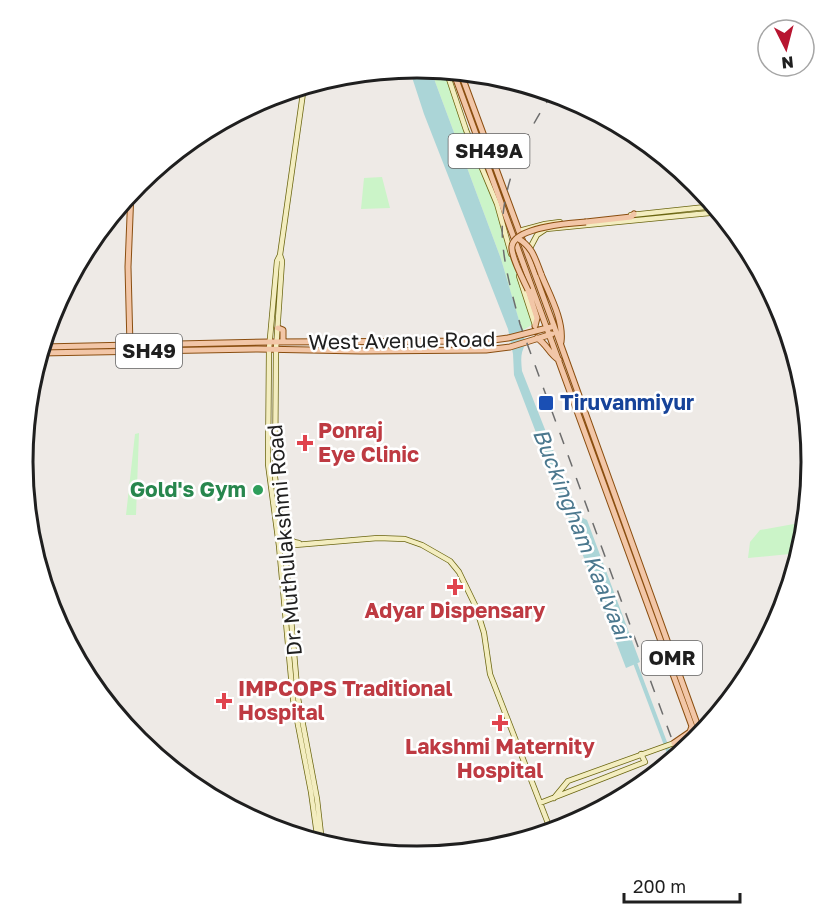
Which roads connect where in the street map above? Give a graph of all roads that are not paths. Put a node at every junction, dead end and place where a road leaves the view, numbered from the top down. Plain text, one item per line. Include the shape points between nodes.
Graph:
1 (449, 79) edge
2 (457, 80) edge
3 (463, 81) edge
4 (303, 95) edge
5 (480, 134) junction
6 (484, 147) junction
7 (482, 158) junction
8 (130, 205) edge
9 (705, 207) edge
10 (710, 213) edge
11 (634, 214) junction
12 (529, 228) junction
13 (519, 231) junction
14 (517, 238) junction
15 (533, 241) junction
16 (280, 255) junction
17 (527, 255) junction
18 (537, 318) junction
19 (546, 325) junction
20 (278, 328) junction
21 (536, 328) junction
22 (555, 332) junction
23 (536, 338) junction
24 (284, 342) junction
25 (273, 345) junction
26 (130, 346) junction
27 (50, 347) edge
28 (49, 353) edge
29 (559, 360) junction
30 (283, 532) junction
31 (302, 544) junction
32 (282, 546) junction
33 (692, 726) joint
34 (695, 727) edge
35 (690, 732) edge
36 (690, 732) edge
37 (679, 742) edge
38 (674, 743) junction
39 (641, 754) junction
40 (312, 787) junction
41 (554, 798) junction
42 (540, 803) junction
43 (548, 822) edge
44 (317, 832) edge
45 (320, 833) edge

1 - 7 main road via 466,130
2 - 5 main road, SH49A
3 - 5 main road, SH49A
4 - 16 main road
5 - 6 main road, SH49A
6 - 7 main road, SH49A
6 - 13 main road, SH49A
7 - 19 main road
7 - 21 main road
8 - 26 main road
9 - 11 main road
10 - 15 main road via 546,229
11 - 12 main road
11 - 14 main road, bridge via 546,227
12 - 13 main road
12 - 15 main road
13 - 17 main road
14 - 18 main road, bridge via 512,250
14 - 22 main road, bridge via 533,252 559,322
15 - 17 main road
16 - 20 main road
16 - 25 main road
17 - 22 main road
18 - 19 main road
18 - 21 main road
19 - 21 main road, West Avenue Road
19 - 22 main road
20 - 24 main road via 283,330
20 - 25 main road
21 - 24 main road, West Avenue Road via 508,339 486,341
22 - 23 main road, West Avenue Road
22 - 29 main road, OMR
22 - 34 main road, OMR
23 - 25 main road, West Avenue Road / SH49 via 486,350 289,349
23 - 29 main road
24 - 25 main road, SH49
25 - 26 main road, SH49
25 - 28 main road, SH49
25 - 30 main road, Dr. Muthulakshmi Road via 274,459
25 - 32 main road, Dr. Muthulakshmi Road via 268,464
26 - 27 main road, SH49
29 - 33 main road, OMR
30 - 31 main road
30 - 32 main road, Dr. Muthulakshmi Road
31 - 32 main road
31 - 42 main road via 405,539 450,561 476,607 490,674
32 - 40 main road, Dr. Muthulakshmi Road
33 - 36 main road
35 - 38 main road
37 - 38 main road
38 - 39 main road
39 - 41 main road via 568,781
39 - 41 main road via 645,762
40 - 44 main road, Dr. Muthulakshmi Road
40 - 45 main road, Dr. Muthulakshmi Road
41 - 42 main road
42 - 43 main road

